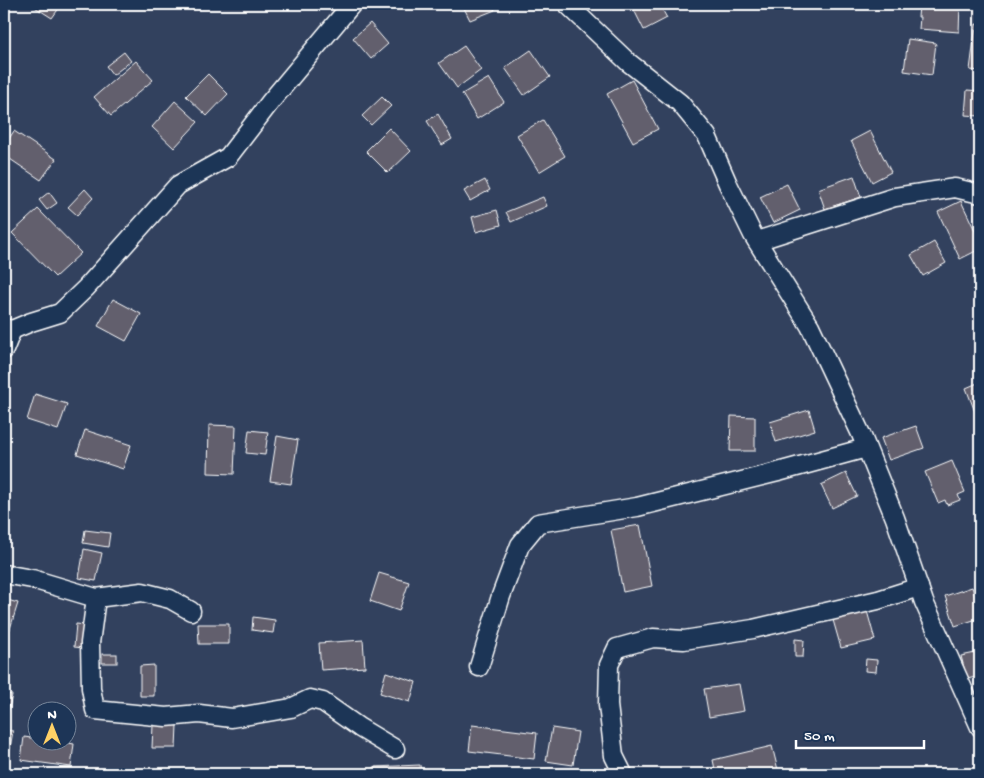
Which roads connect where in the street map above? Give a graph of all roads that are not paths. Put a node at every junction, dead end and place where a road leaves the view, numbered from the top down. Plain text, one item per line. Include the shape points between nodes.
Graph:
1 (352, 4) edge
2 (567, 4) edge
3 (980, 194) edge
4 (756, 241) junction
5 (8, 329) edge
6 (4, 350) edge
7 (866, 448) junction
8 (4, 574) edge
9 (918, 587) junction
10 (96, 598) junction
11 (191, 611) dead end
12 (479, 667) dead end
13 (980, 726) edge
14 (395, 750) dead end
15 (623, 774) edge

1 - 5 street via 270,101 228,157 178,185 60,313
2 - 4 street via 628,62 680,103 707,136
3 - 4 street via 955,188 895,197
4 - 7 street via 810,326
5 - 6 street
7 - 9 street via 895,518
7 - 12 street via 637,507 538,523 520,545
8 - 10 street
9 - 13 street
9 - 15 street via 878,600 753,629 684,640 653,638 617,648 609,665 608,705 614,756
10 - 11 street via 142,592 170,599
10 - 14 street via 90,643 95,710 166,717 199,714 232,718 291,708 310,699 323,702

